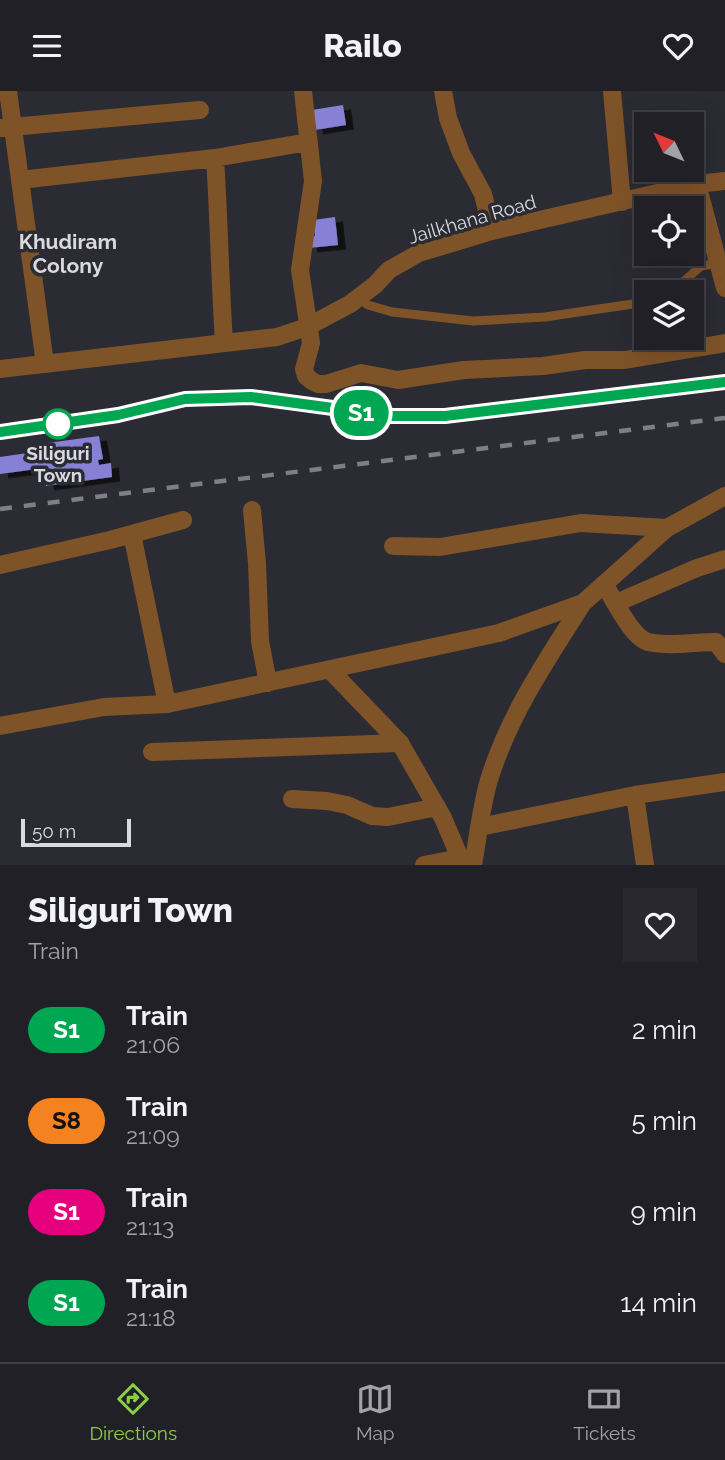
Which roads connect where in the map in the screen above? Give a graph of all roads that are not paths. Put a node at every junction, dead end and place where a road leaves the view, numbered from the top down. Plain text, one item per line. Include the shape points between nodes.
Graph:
1 (8, 91) edge
2 (303, 91) edge
3 (443, 91) edge
4 (612, 91) edge
5 (200, 110) dead end
6 (6, 127) edge
7 (308, 142) junction
8 (215, 158) junction
9 (20, 180) junction
10 (725, 181) edge
11 (697, 184) junction
12 (622, 202) junction
13 (492, 231) junction
14 (721, 262) edge
15 (685, 280) edge
16 (725, 288) edge
17 (358, 299) junction
18 (634, 304) edge
19 (307, 327) junction
20 (224, 342) junction
21 (725, 343) edge
22 (45, 363) junction
23 (0, 369) edge
24 (725, 496) edge
25 (251, 510) dead end
26 (183, 520) dead end
27 (667, 528) junction
28 (132, 534) junction
29 (393, 546) dead end
30 (725, 559) edge
31 (0, 565) edge
32 (604, 584) junction
33 (583, 603) junction
34 (616, 603) junction
35 (725, 653) edge
36 (330, 670) junction
37 (268, 683) junction
38 (167, 704) junction
39 (0, 726) edge
40 (400, 743) junction
41 (152, 752) dead end
42 (724, 788) edge
43 (635, 795) junction
44 (292, 799) dead end
45 (437, 807) junction
46 (480, 827) junction
47 (465, 863) edge
48 (424, 865) edge
49 (645, 865) edge

1 - 6 street
2 - 7 street
3 - 13 street via 447,118 482,194
4 - 12 street
5 - 6 street
6 - 9 street
7 - 8 street
7 - 19 street via 313,181 300,270
8 - 9 street
8 - 20 street
9 - 22 street
10 - 11 street, Jailkhana Road
11 - 12 street, Jailkhana Road
11 - 14 street
12 - 13 street, Jailkhana Road
13 - 17 street, Jailkhana Road via 404,260
14 - 15 lane via 701,266
14 - 16 street
17 - 18 lane via 392,312 473,321 545,317
17 - 19 street, Jailkhana Road
19 - 20 street, Jailkhana Road via 277,337
19 - 21 street via 311,343 304,369 318,384 361,373 398,380 464,370 625,360
20 - 22 street, Jailkhana Road
22 - 23 street, Jailkhana Road
24 - 27 street
25 - 37 street via 260,641
26 - 28 street
27 - 29 street via 581,523 440,547
27 - 32 street
28 - 31 street
28 - 38 street
30 - 34 street
32 - 33 street
32 - 34 street
33 - 36 street via 499,633
33 - 46 street via 507,732 489,782
34 - 35 street via 647,642 716,642
36 - 37 street
36 - 40 street
37 - 38 street
38 - 39 street via 104,707
40 - 41 street
40 - 45 street
42 - 43 street
43 - 46 street
43 - 49 street
44 - 45 street via 327,801 388,817
45 - 47 street
46 - 47 street
47 - 48 street

